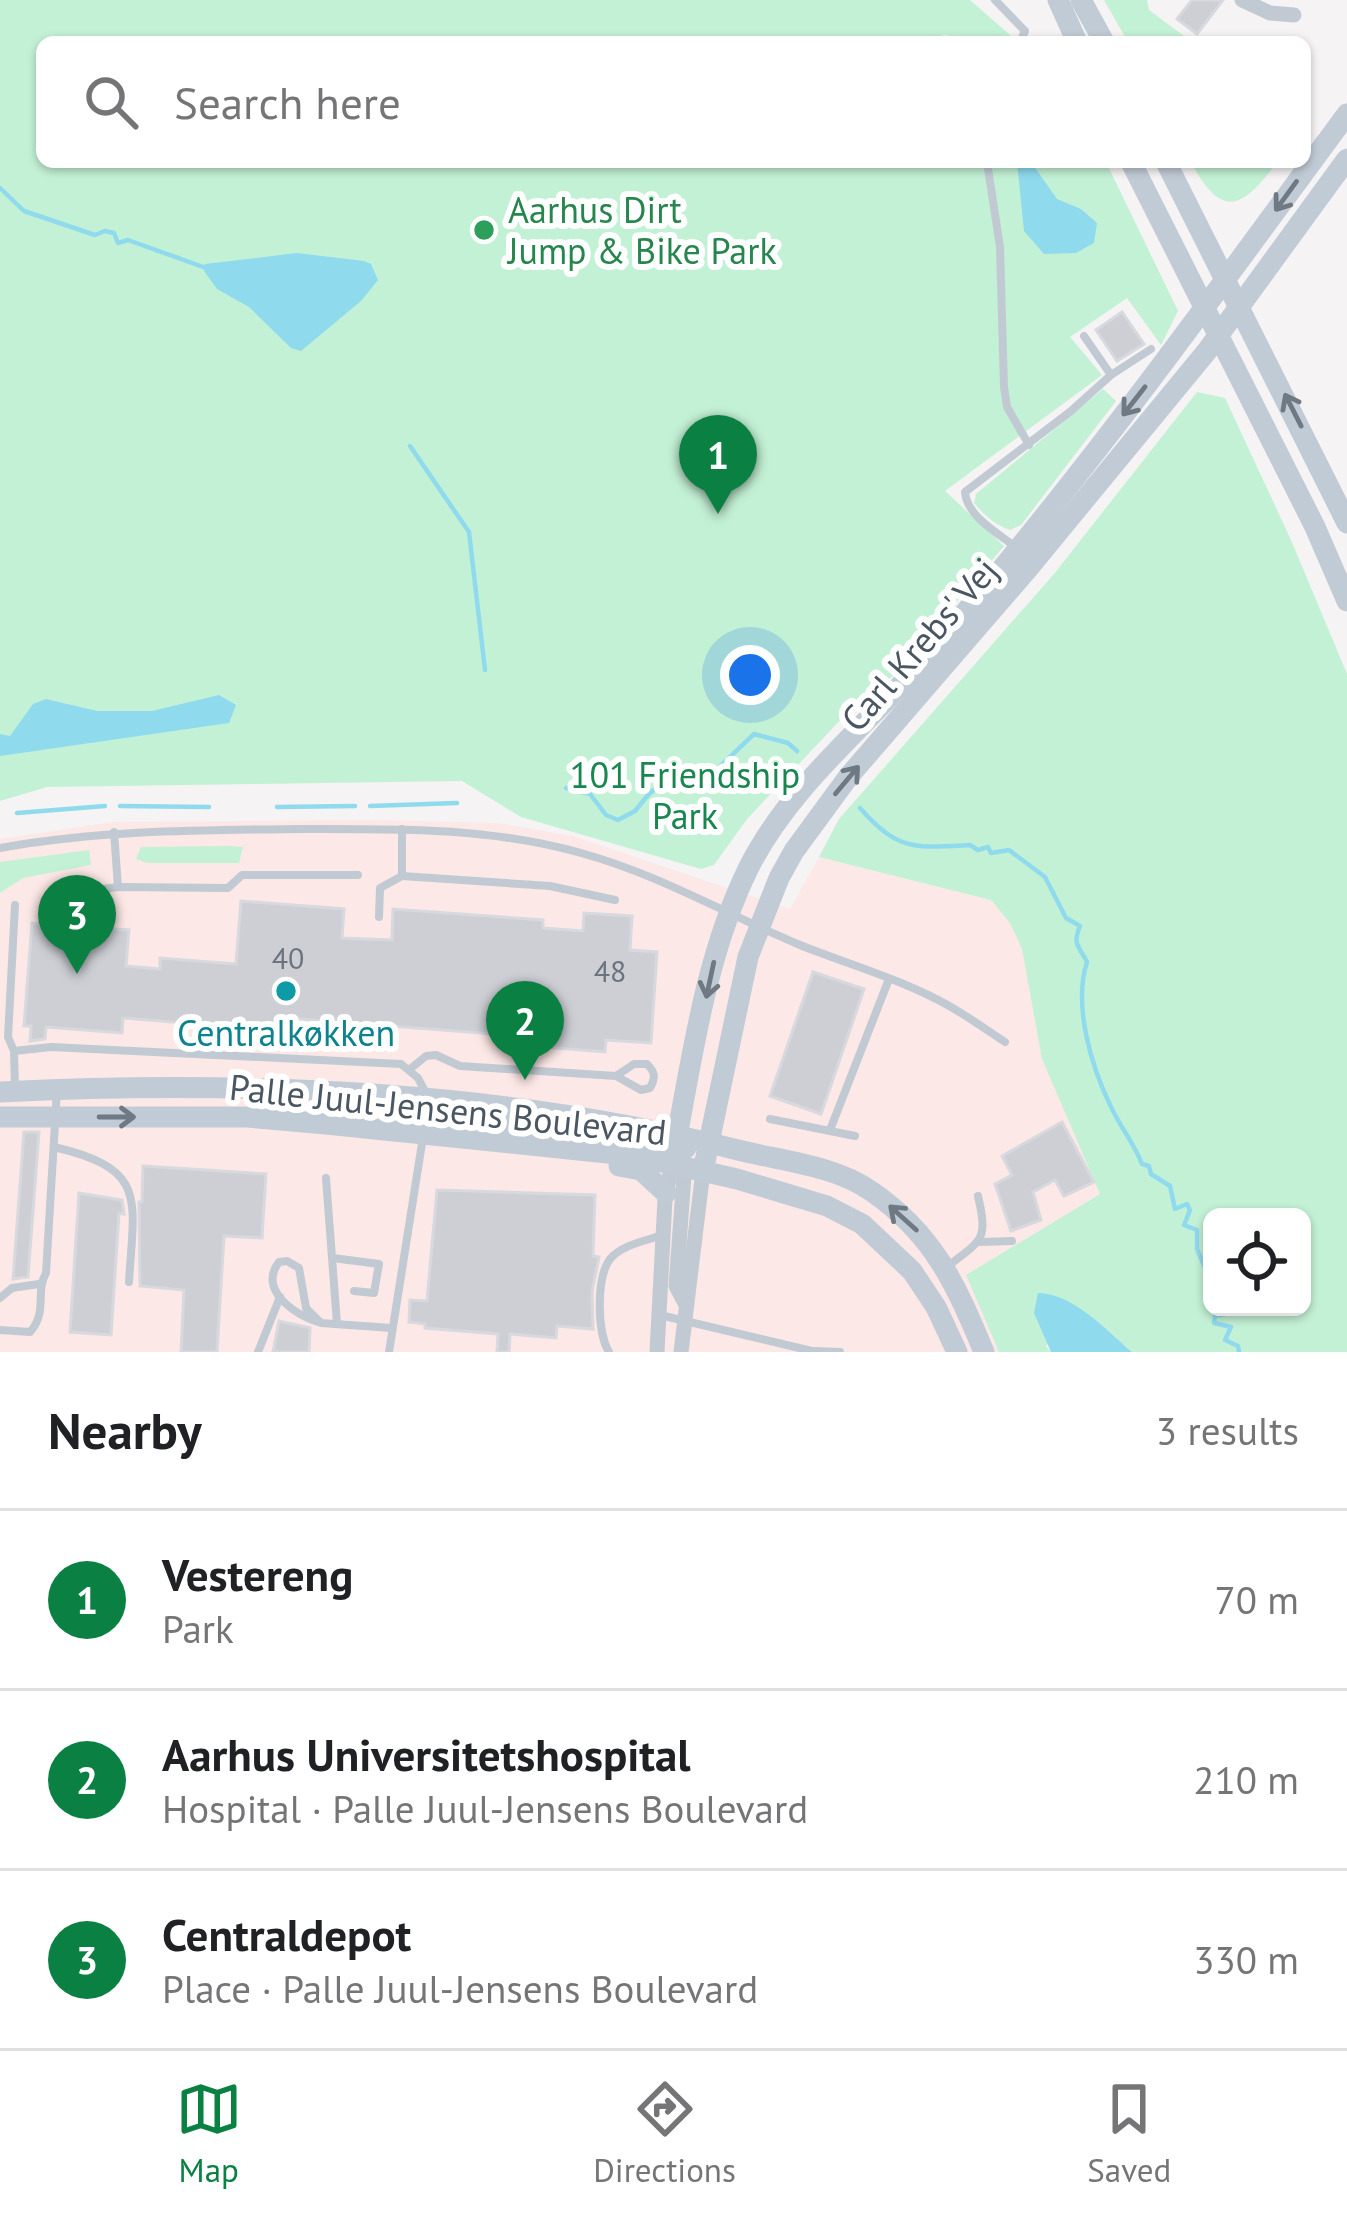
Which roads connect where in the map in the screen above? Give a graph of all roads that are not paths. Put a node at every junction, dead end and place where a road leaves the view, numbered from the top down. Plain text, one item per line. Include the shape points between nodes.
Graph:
1 (995, 0) edge
2 (1058, 0) edge
3 (1081, 0) edge
4 (1242, 0) edge
5 (1294, 15) dead end
6 (1022, 36) edge
7 (1074, 36) edge
8 (1101, 36) edge
9 (1347, 114) edge
10 (1347, 160) edge
11 (1311, 163) edge
12 (988, 168) edge
13 (1134, 168) edge
14 (1169, 168) edge
15 (1307, 168) edge
16 (1226, 278) junction
17 (1204, 307) junction
18 (1240, 307) junction
19 (1084, 335) dead end
20 (1218, 335) junction
21 (1151, 349) dead end
22 (1111, 375) junction
23 (1029, 445) junction
24 (1346, 517) edge
25 (1316, 527) junction
26 (1018, 549) junction
27 (1347, 601) edge
28 (402, 829) junction
29 (114, 832) junction
30 (0, 848) edge
31 (358, 875) dead end
32 (402, 876) junction
33 (118, 887) junction
34 (49, 896) dead end
35 (615, 900) dead end
36 (15, 905) dead end
37 (728, 910) junction
38 (379, 917) dead end
39 (760, 926) junction
40 (0, 937) edge
41 (13, 938) junction
42 (889, 979) junction
43 (1005, 1042) dead end
44 (14, 1052) junction
45 (410, 1069) junction
46 (616, 1076) junction
47 (57, 1089) junction
48 (8, 1091) edge
49 (430, 1099) junction
50 (0, 1117) edge
51 (55, 1117) junction
52 (770, 1119) dead end
53 (830, 1130) junction
54 (422, 1132) junction
55 (446, 1135) junction
56 (855, 1136) dead end
57 (710, 1142) junction
58 (526, 1143) junction
59 (53, 1147) junction
60 (683, 1156) junction
61 (326, 1178) dead end
62 (666, 1193) junction
63 (978, 1196) dead end
64 (663, 1234) junction
65 (1012, 1241) dead end
66 (980, 1242) junction
67 (333, 1258) junction
68 (947, 1267) junction
69 (129, 1282) dead end
70 (39, 1284) junction
71 (354, 1291) dead end
72 (280, 1297) junction
73 (0, 1298) edge
74 (659, 1314) junction
75 (686, 1314) junction
76 (321, 1323) junction
77 (338, 1324) junction
78 (391, 1328) junction
79 (0, 1330) edge
80 (785, 1345) junction
81 (259, 1352) edge
82 (386, 1352) edge
83 (609, 1352) edge
84 (657, 1352) edge
85 (681, 1352) edge
86 (799, 1352) edge
87 (815, 1352) edge
88 (840, 1352) edge
89 (957, 1352) edge
90 (984, 1352) edge

1 - 6 lane
2 - 7 street
3 - 8 street
4 - 5 street
9 -> 11 street, Carl Krebs' Vej
10 - 18 street, Carl Krebs' Vej
12 - 23 lane via 1000,247 1004,387
13 - 17 street
14 - 16 street
15 -> 16 street, Carl Krebs' Vej
16 - 17 street, Carl Krebs' Vej
16 - 18 street
17 - 20 street
17 -> 26 street, Carl Krebs' Vej
18 - 20 street, Carl Krebs' Vej
24 -> 18 street
19 - 22 lane
20 - 25 street
39 -> 20 street, Carl Krebs' Vej via 816,818
21 - 22 lane
22 - 23 lane
23 - 26 lane via 965,492 974,514
24 - 25 street
25 - 27 street
26 - 37 street, Carl Krebs' Vej via 790,802
28 - 29 lane
28 - 32 lane
28 - 37 lane via 560,847
29 - 30 lane
29 - 33 lane
31 - 33 lane via 242,875 228,888
32 - 35 lane via 550,886
32 - 38 lane via 380,888
33 - 34 lane
36 - 41 lane
37 - 39 lane
37 -> 60 street, Carl Krebs' Vej
39 - 42 lane
39 - 57 street, Carl Krebs' Vej
40 - 41 lane
41 - 44 lane
42 - 43 lane
42 - 53 lane
44 - 45 lane via 51,1047
44 - 48 lane
45 - 46 lane via 436,1055 460,1066
45 - 49 lane
46 - 46 lane via 640,1090 655,1079 647,1064
47 - 48 street, Palle Juul-Jensens Boulevard
47 - 49 street, Palle Juul-Jensens Boulevard
47 - 51 lane
49 - 54 lane
49 - 60 street, Palle Juul-Jensens Boulevard via 542,1111
50 - 51 street, Palle Juul-Jensens Boulevard
51 -> 54 street, Palle Juul-Jensens Boulevard via 247,1117
51 - 59 lane
52 - 53 lane
53 - 56 lane
54 - 55 street, Palle Juul-Jensens Boulevard
54 - 78 lane
55 - 58 street, Palle Juul-Jensens Boulevard
55 - 60 street via 508,1125 566,1130
57 - 60 street, Palle Juul-Jensens Boulevard
57 - 60 street, Carl Krebs' Vej
68 -> 57 street, Palle Juul-Jensens Boulevard via 866,1188
58 - 60 street, Palle Juul-Jensens Boulevard
58 - 62 street via 641,1170
59 - 69 lane via 92,1156 125,1181 134,1203
59 - 70 lane
60 - 62 street
60 - 75 street via 676,1286
60 - 89 street, Palle Juul-Jensens Boulevard via 862,1224 912,1271
61 - 67 lane
62 - 64 street
63 - 66 lane via 986,1230
64 - 74 street
64 - 83 lane via 608,1262 601,1339
65 - 66 lane
66 - 68 lane
67 - 71 lane via 379,1264 374,1293
67 - 77 lane
68 - 90 street, Palle Juul-Jensens Boulevard
70 - 73 lane
70 - 79 lane via 44,1299 36,1326
72 - 76 lane
72 - 76 lane via 272,1270 287,1261 299,1268 306,1308
72 - 81 lane
74 - 75 lane
74 - 84 street
75 - 80 lane
75 - 85 street
76 - 77 lane
77 - 78 lane
78 - 82 lane
80 - 86 lane
80 - 87 lane
87 - 88 lane

